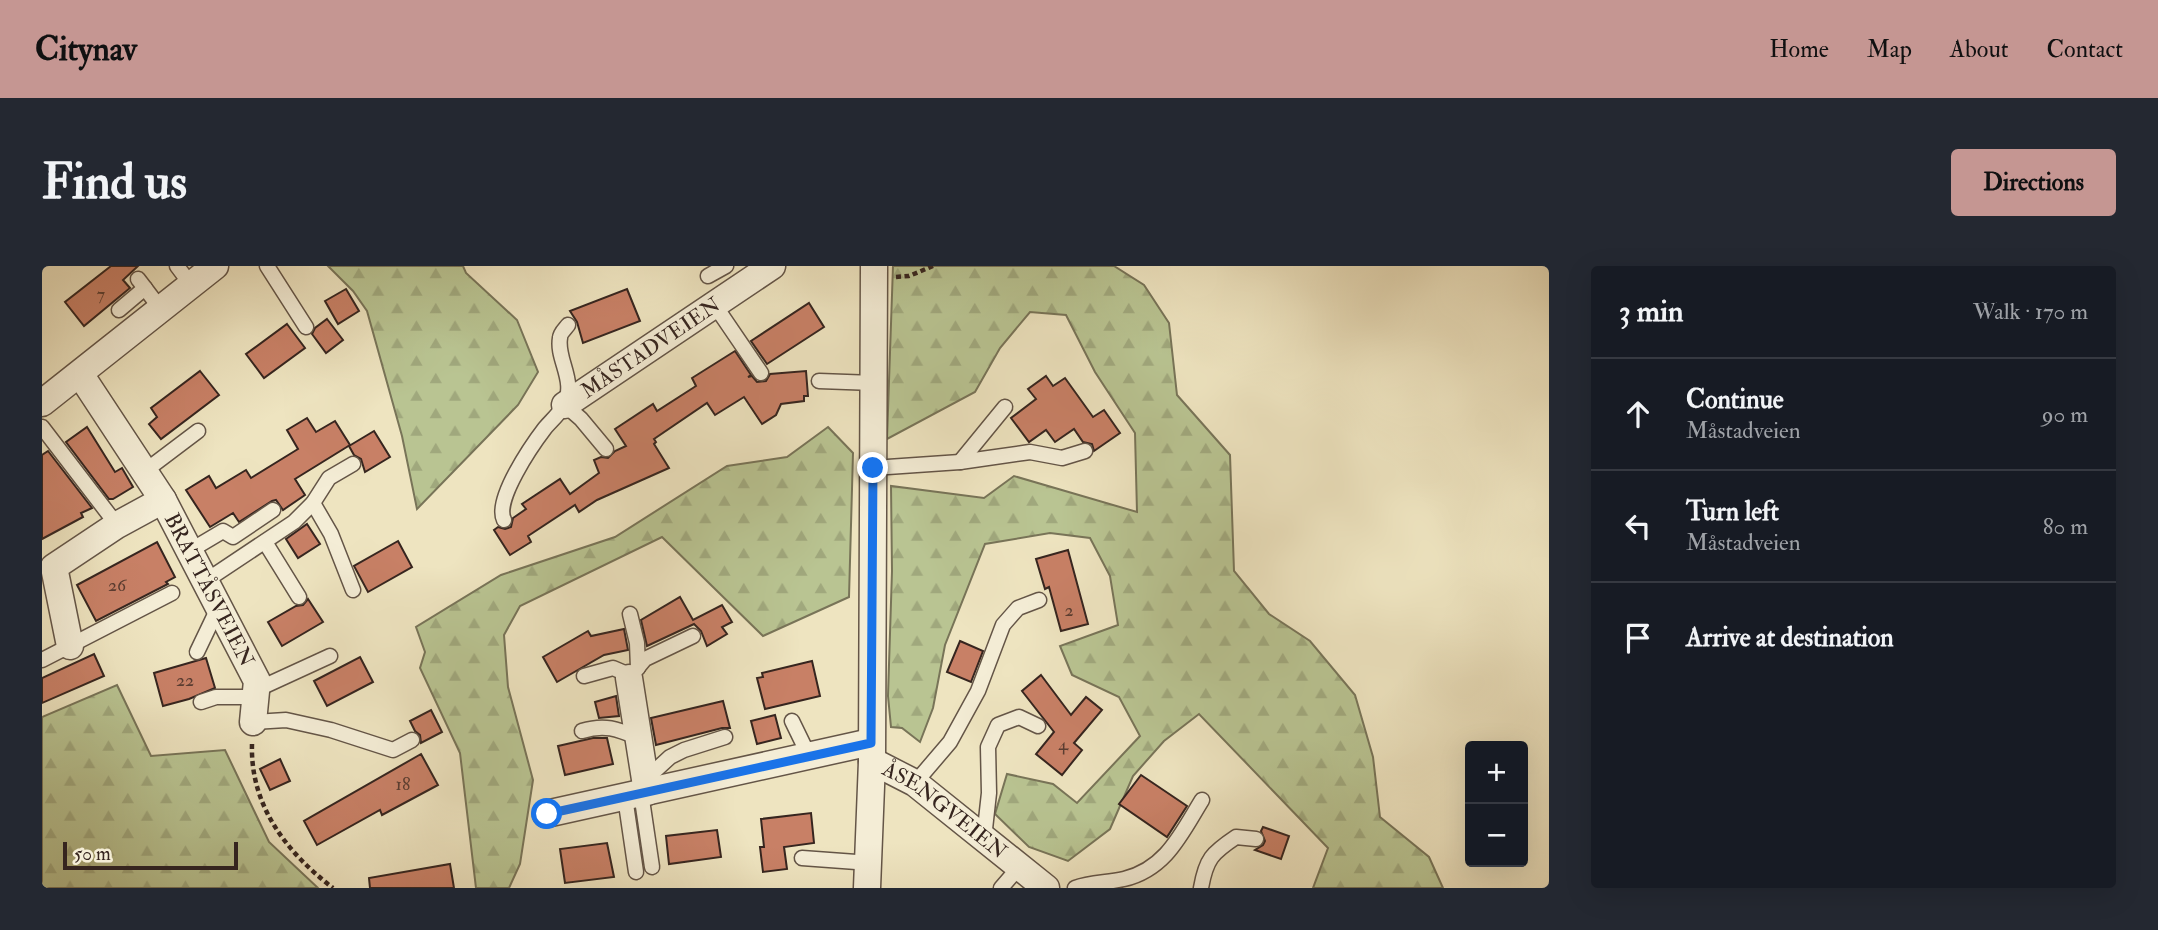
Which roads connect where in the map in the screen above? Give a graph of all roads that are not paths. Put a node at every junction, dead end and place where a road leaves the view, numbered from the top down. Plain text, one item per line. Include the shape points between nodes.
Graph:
1 (215, 266) edge
2 (267, 266) edge
3 (726, 266) edge
4 (754, 271) edge
5 (874, 273) edge
6 (185, 276) edge
7 (708, 276) dead end
8 (148, 292) junction
9 (714, 304) junction
10 (119, 310) dead end
11 (568, 325) dead end
12 (306, 327) dead end
13 (761, 373) dead end
14 (80, 374) junction
15 (818, 381) dead end
16 (874, 383) junction
17 (42, 403) edge
18 (565, 405) junction
19 (1005, 407) dead end
20 (42, 427) edge
21 (198, 431) dead end
22 (606, 449) dead end
23 (1085, 451) dead end
24 (960, 462) junction
25 (353, 464) dead end
26 (873, 468) junction
27 (145, 471) junction
28 (163, 500) junction
29 (313, 503) junction
30 (272, 510) dead end
31 (504, 520) dead end
32 (117, 525) junction
33 (265, 542) junction
34 (191, 551) junction
35 (48, 568) edge
36 (207, 580) junction
37 (353, 590) dead end
38 (172, 593) dead end
39 (299, 597) dead end
40 (1039, 600) dead end
41 (219, 605) junction
42 (630, 614) dead end
43 (693, 636) dead end
44 (70, 646) junction
45 (197, 652) dead end
46 (330, 656) dead end
47 (42, 660) edge
48 (634, 673) junction
49 (584, 676) dead end
50 (201, 702) dead end
51 (255, 703) junction
52 (792, 721) dead end
53 (1038, 726) dead end
54 (582, 731) dead end
55 (725, 737) dead end
56 (639, 738) junction
57 (412, 740) dead end
58 (872, 752) junction
59 (809, 756) junction
60 (915, 783) junction
61 (640, 790) junction
62 (1202, 800) dead end
63 (547, 814) dead end
64 (984, 838) junction
65 (1256, 839) dead end
66 (802, 858) dead end
67 (1020, 866) junction
68 (652, 867) dead end
69 (636, 872) dead end
70 (869, 876) edge
71 (1001, 888) edge
72 (1046, 888) edge
73 (1075, 888) edge
74 (1201, 888) edge

1 - 6 street
2 - 12 lane
3 - 7 lane
4 - 9 street, MÅSTADVEIEN
5 - 16 street
6 - 8 street
8 - 10 lane
8 - 14 street
9 - 13 lane
9 - 18 street, MÅSTADVEIEN
11 - 18 lane via 559,336 569,377
14 - 17 street
14 - 27 street, BRATTÅSVEIEN
15 - 16 lane
16 - 26 street
18 - 22 lane
18 - 31 lane via 513,481 504,498
19 - 24 lane
20 - 32 lane
21 - 27 lane
23 - 24 lane via 1062,458 1030,452
24 - 26 lane
25 - 29 lane via 329,478
26 - 58 street
27 - 28 street, BRATTÅSVEIEN
28 - 32 street, BRATTÅSVEIEN
28 - 34 street, BRATTÅSVEIEN
29 - 33 lane
29 - 37 lane
30 - 34 lane via 233,537 223,531
32 - 35 street, BRATTÅSVEIEN
33 - 36 lane
33 - 39 lane
34 - 36 street, BRATTÅSVEIEN
35 - 44 street, BRATTÅSVEIEN
36 - 41 street, BRATTÅSVEIEN
38 - 44 lane
40 - 60 lane via 1018,608 1003,625 978,691 950,742
41 - 45 lane
41 - 51 street, BRATTÅSVEIEN via 257,681
42 - 48 lane via 637,643
43 - 48 lane via 645,659
44 - 47 lane
46 - 51 lane
48 - 49 lane via 612,668
48 - 56 street
50 - 51 lane via 216,697
51 - 57 lane via 286,720 393,750
52 - 59 lane
53 - 64 lane via 1019,717 998,725 988,747
54 - 56 lane via 598,726
55 - 61 lane via 670,757
56 - 61 street
58 - 59 street
58 - 60 street, ÅSENGVEIEN
58 - 70 street
59 - 61 street
60 - 64 street, ÅSENGVEIEN
61 - 63 street
61 - 68 lane
61 - 69 lane
62 - 73 lane via 1152,869
64 - 67 street, ÅSENGVEIEN
65 - 74 lane via 1236,837 1216,851 1205,866
66 - 70 lane
67 - 71 lane
67 - 72 street, ÅSENGVEIEN

